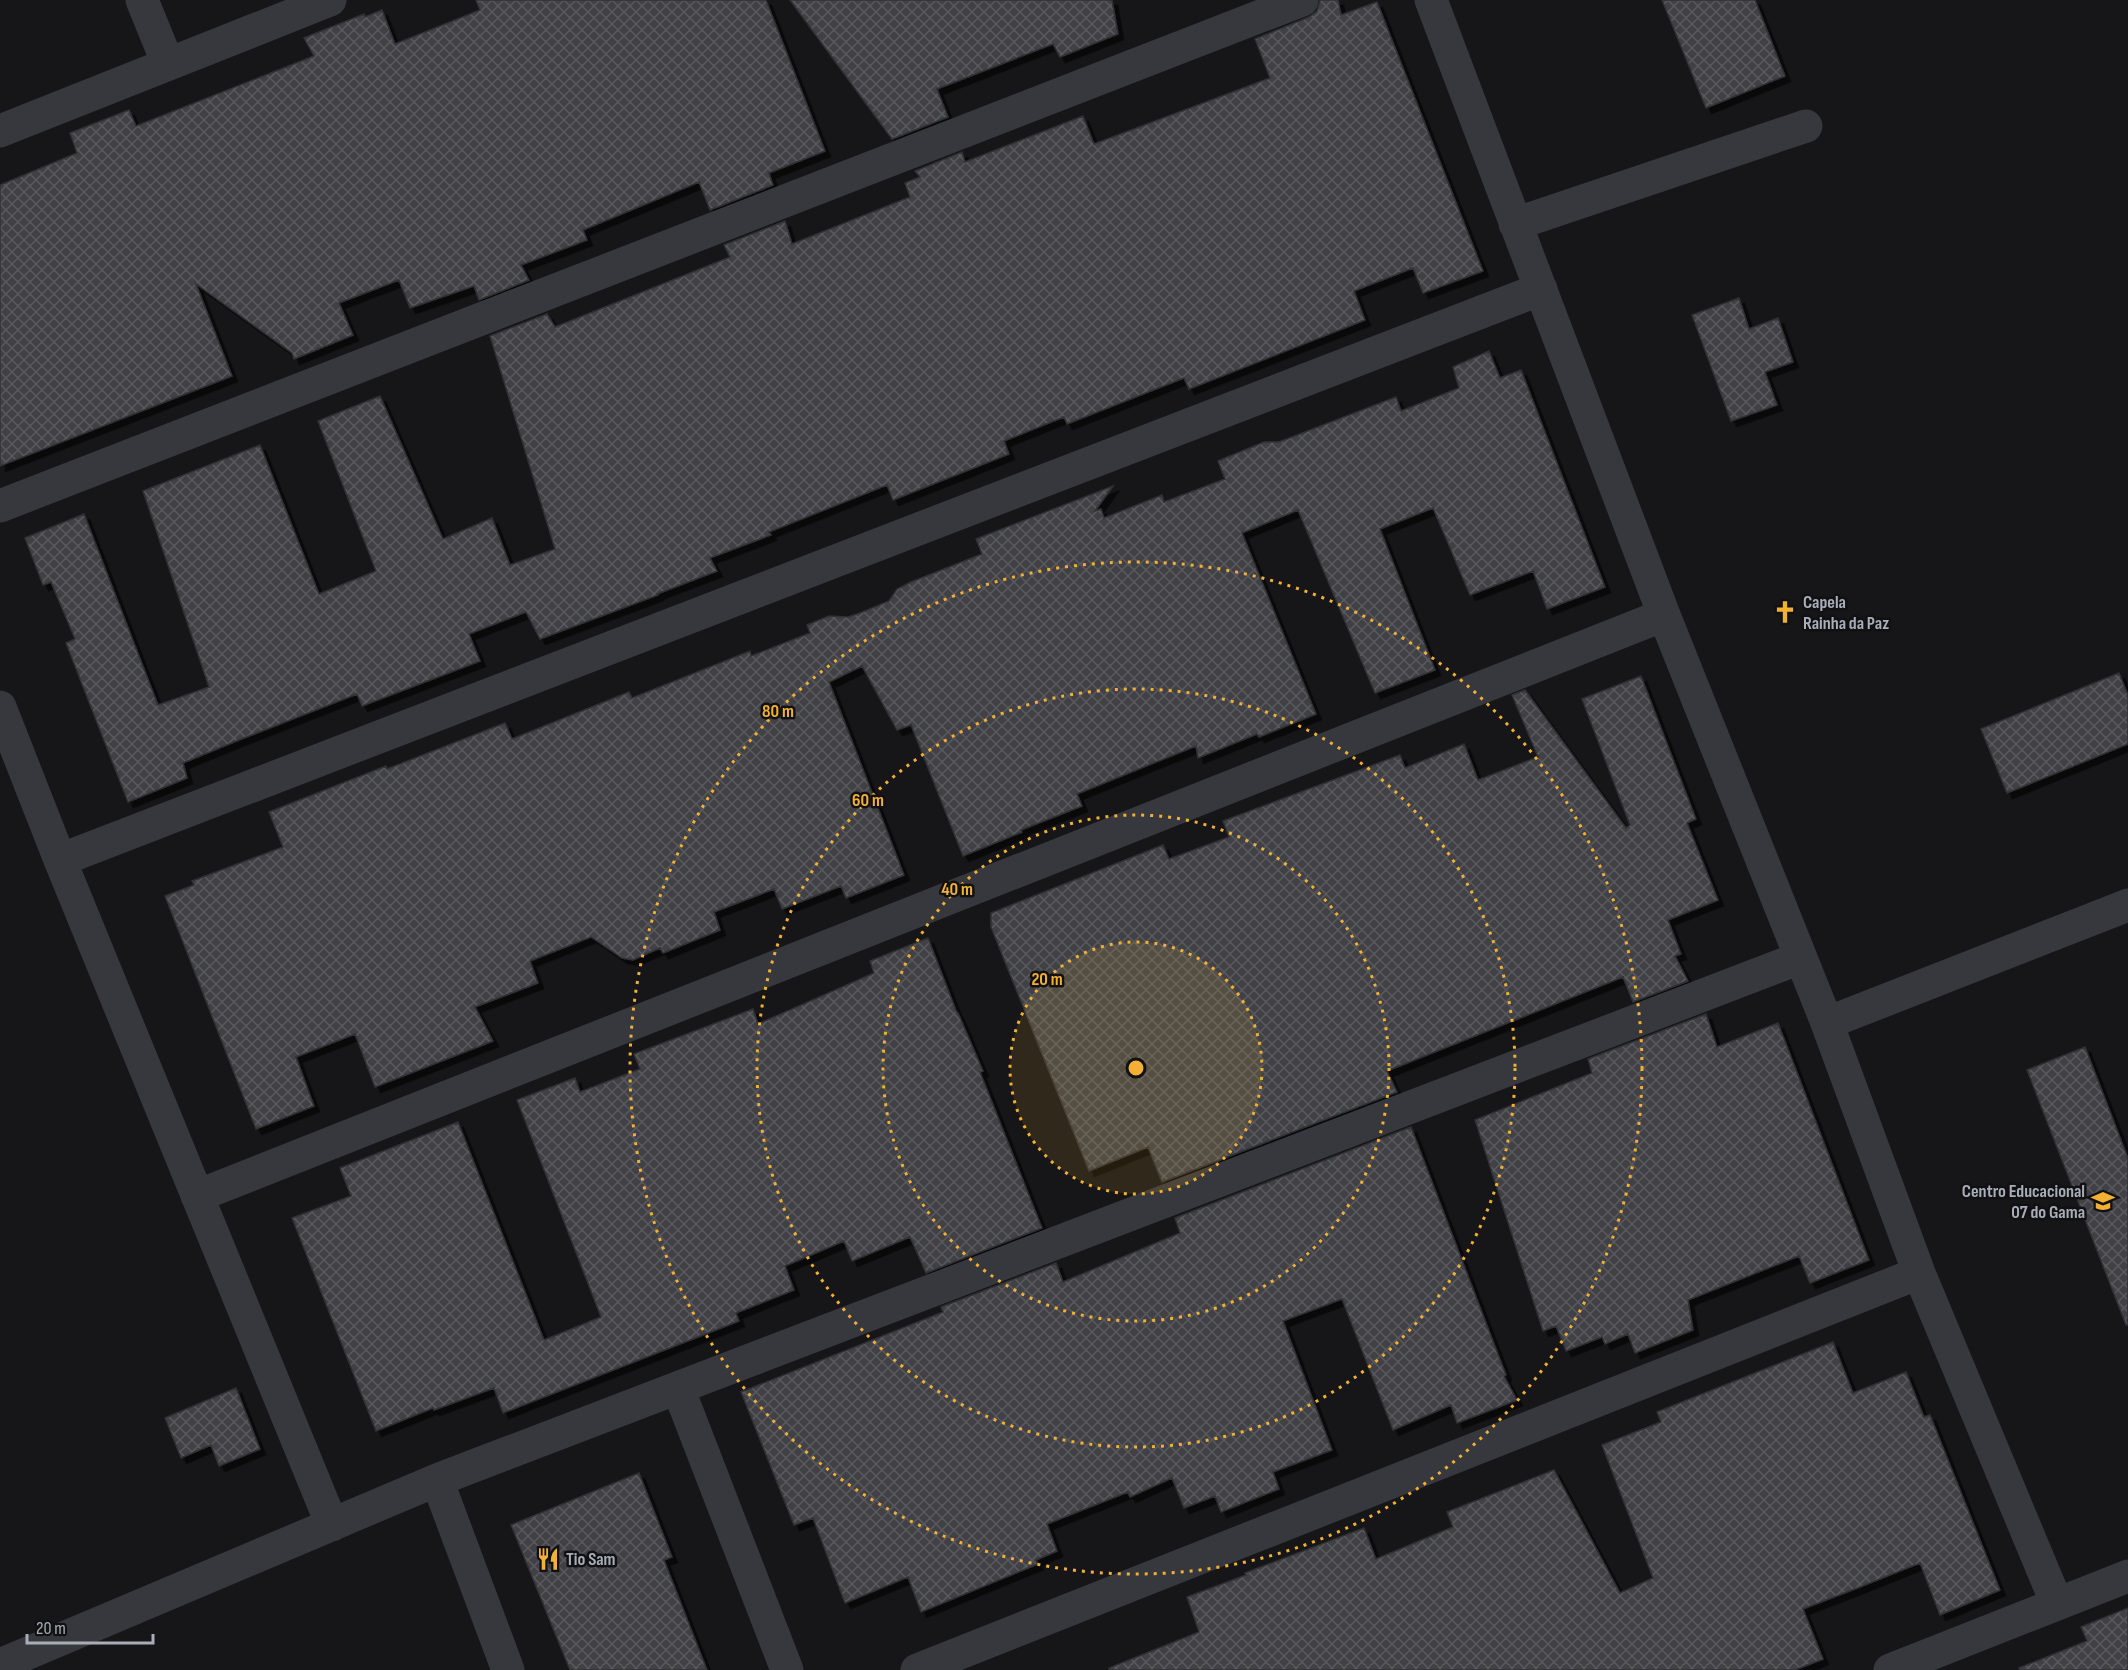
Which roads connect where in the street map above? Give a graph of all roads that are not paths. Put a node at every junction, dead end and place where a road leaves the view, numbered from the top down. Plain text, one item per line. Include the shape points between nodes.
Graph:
1 (142, 0) edge
2 (330, 0) edge
3 (1302, 0) edge
4 (1431, 0) edge
5 (168, 64) junction
6 (1806, 126) dead end
7 (0, 131) edge
8 (1515, 224) junction
9 (1541, 290) junction
10 (0, 506) edge
11 (1664, 615) junction
12 (0, 707) edge
13 (7, 748) edge
14 (60, 860) junction
15 (2128, 906) edge
16 (1800, 958) junction
17 (1827, 1023) junction
18 (197, 1196) junction
19 (1919, 1273) junction
20 (678, 1388) junction
21 (437, 1480) junction
22 (332, 1525) junction
23 (2128, 1576) edge
24 (2057, 1604) junction
25 (0, 1665) edge
26 (508, 1670) edge
27 (787, 1670) edge
28 (918, 1670) edge
29 (1890, 1670) edge

1 - 5 street
2 - 5 street
3 - 10 street
4 - 8 street
5 - 7 street
6 - 8 street
8 - 9 street
9 - 11 street
9 - 14 street
11 - 16 street
11 - 18 street
12 - 13 street
13 - 14 street
14 - 18 street
15 - 17 street
16 - 17 street
16 - 20 street
17 - 19 street
18 - 22 street
19 - 24 street
19 - 28 street
20 - 21 street
20 - 27 street
21 - 22 street
21 - 26 street
22 - 25 street
23 - 24 street
24 - 29 street

